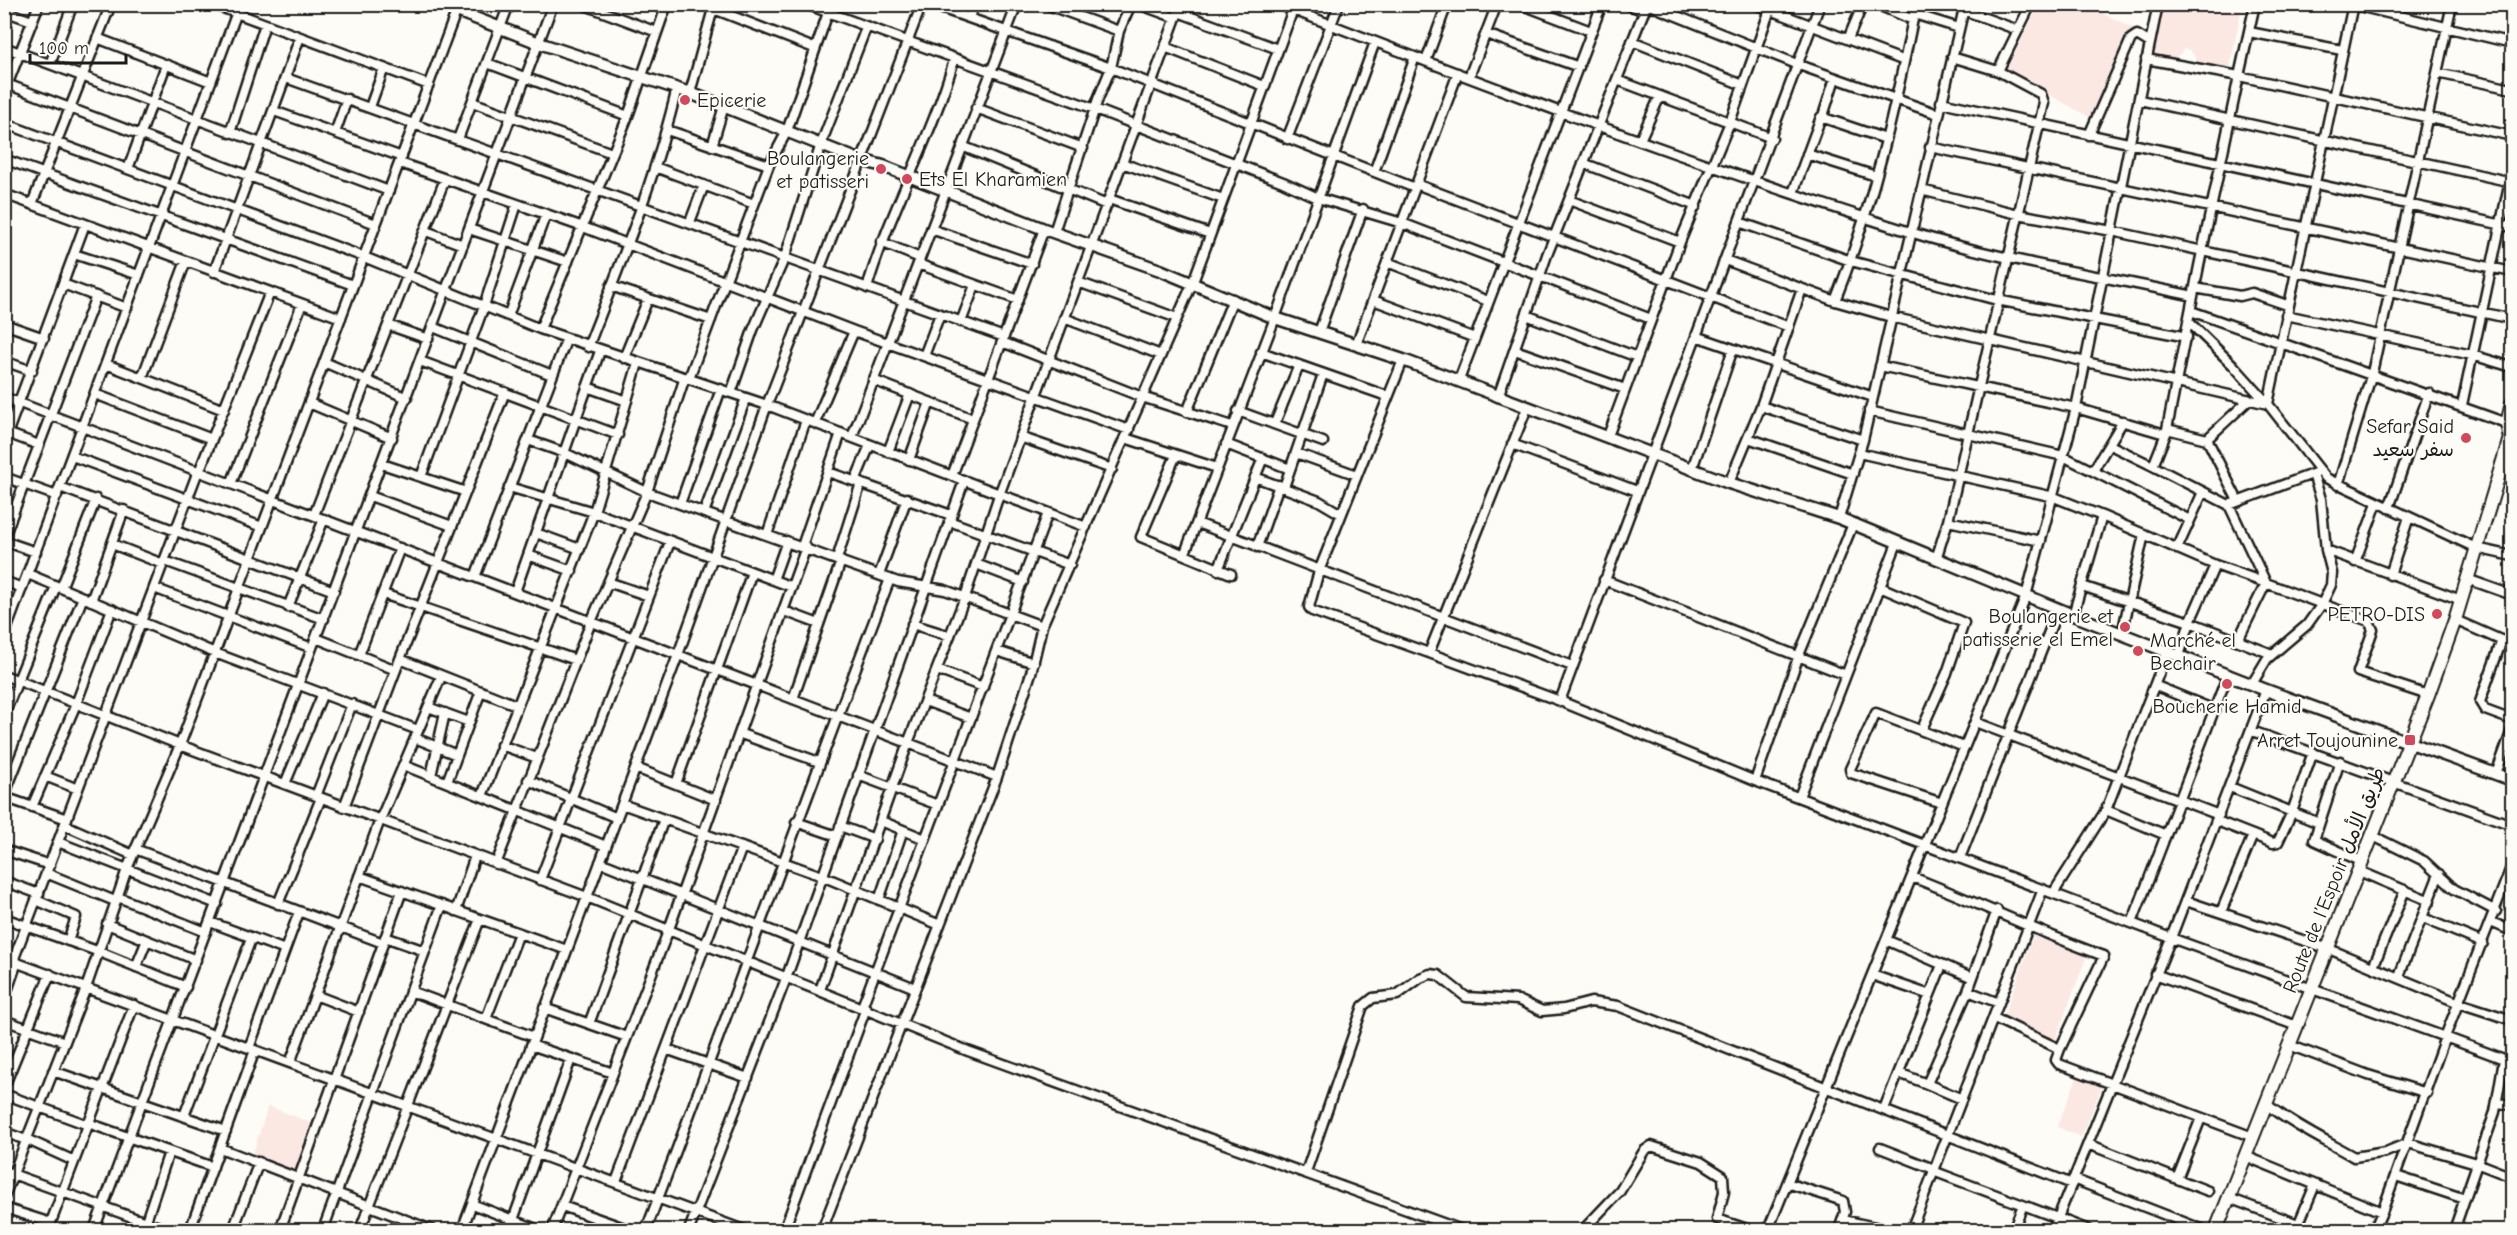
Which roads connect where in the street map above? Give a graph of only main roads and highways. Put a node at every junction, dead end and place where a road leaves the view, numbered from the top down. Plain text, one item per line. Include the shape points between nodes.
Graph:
1 (439, 4) edge
2 (458, 7) edge
3 (2512, 403) edge
4 (2510, 430) edge
5 (2507, 465) edge
6 (2410, 742) junction
7 (2512, 780) edge
8 (2216, 1230) edge

1 - 2 main road
2 - 6 main road via 539,43 677,88 1193,282 1275,318 1459,380 1729,483 1839,518 2073,615
3 - 4 highway, Route de l’Espoir طريق الأمل
4 - 5 highway, Route de l’Espoir طريق الأمل
5 - 6 highway, Route de l’Espoir طريق الأمل via 2476,548 2456,620
6 - 7 main road
6 - 8 highway, Route de l’Espoir طريق الأمل

